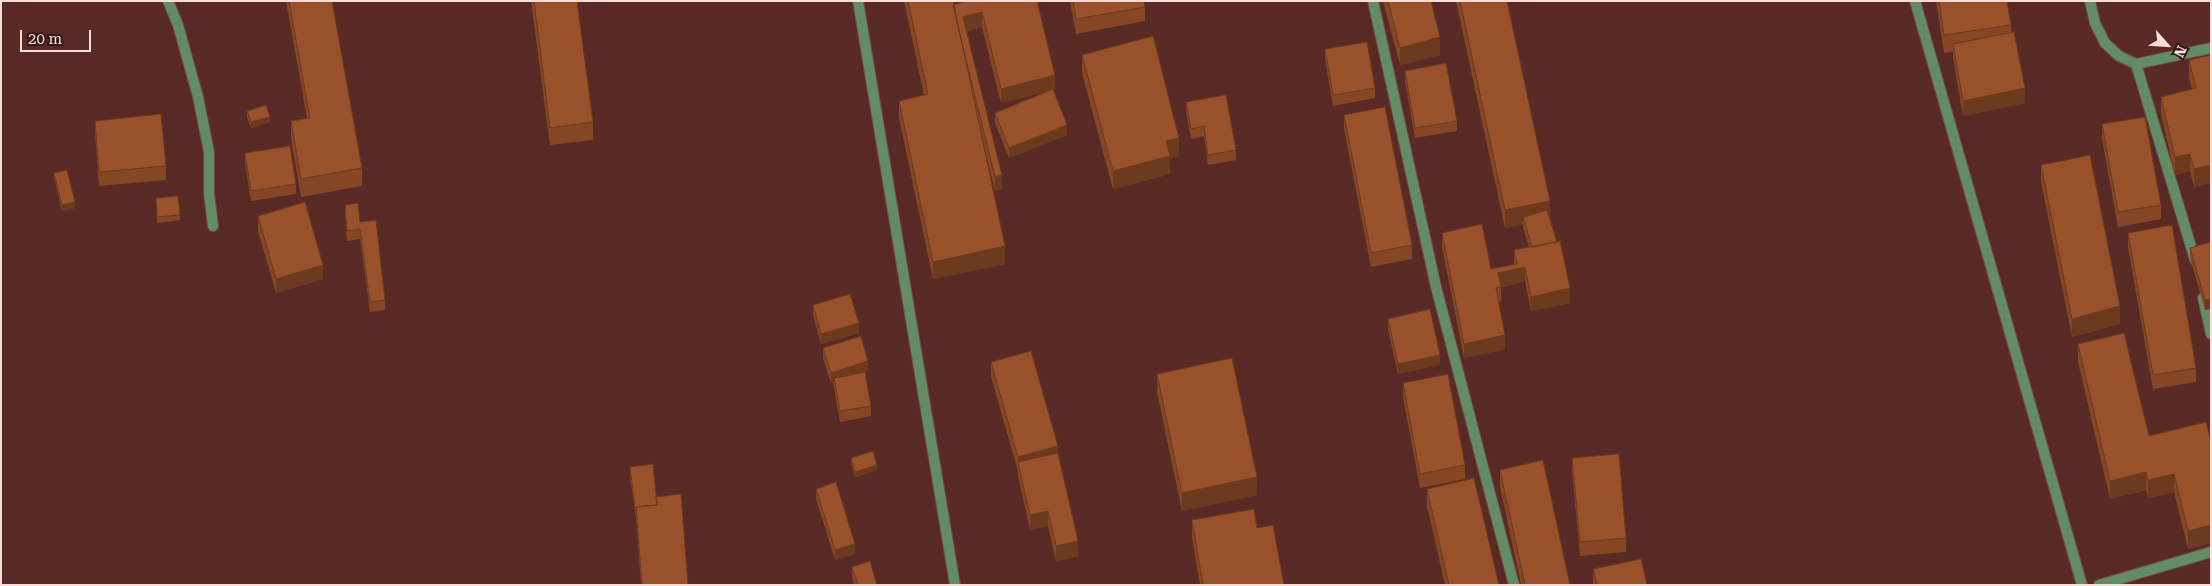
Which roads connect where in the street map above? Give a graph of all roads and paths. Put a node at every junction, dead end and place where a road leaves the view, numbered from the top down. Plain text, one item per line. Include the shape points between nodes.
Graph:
1 (168, 1) edge
2 (858, 1) edge
3 (1372, 1) edge
4 (1915, 1) edge
5 (2090, 1) edge
6 (2211, 48) edge
7 (2136, 64) junction
8 (213, 226) dead end
9 (2196, 268) edge
10 (2201, 287) edge
11 (2211, 334) edge
12 (2211, 552) edge
13 (955, 585) edge
14 (1514, 585) edge
15 (2082, 585) edge
16 (2099, 585) edge

1 - 8 street via 198,97 209,152
2 - 13 street
3 - 14 street via 1436,287
4 - 15 street
5 - 7 street via 2095,23 2105,43 2119,56
6 - 7 street
7 - 9 street
10 - 11 street
12 - 16 street

